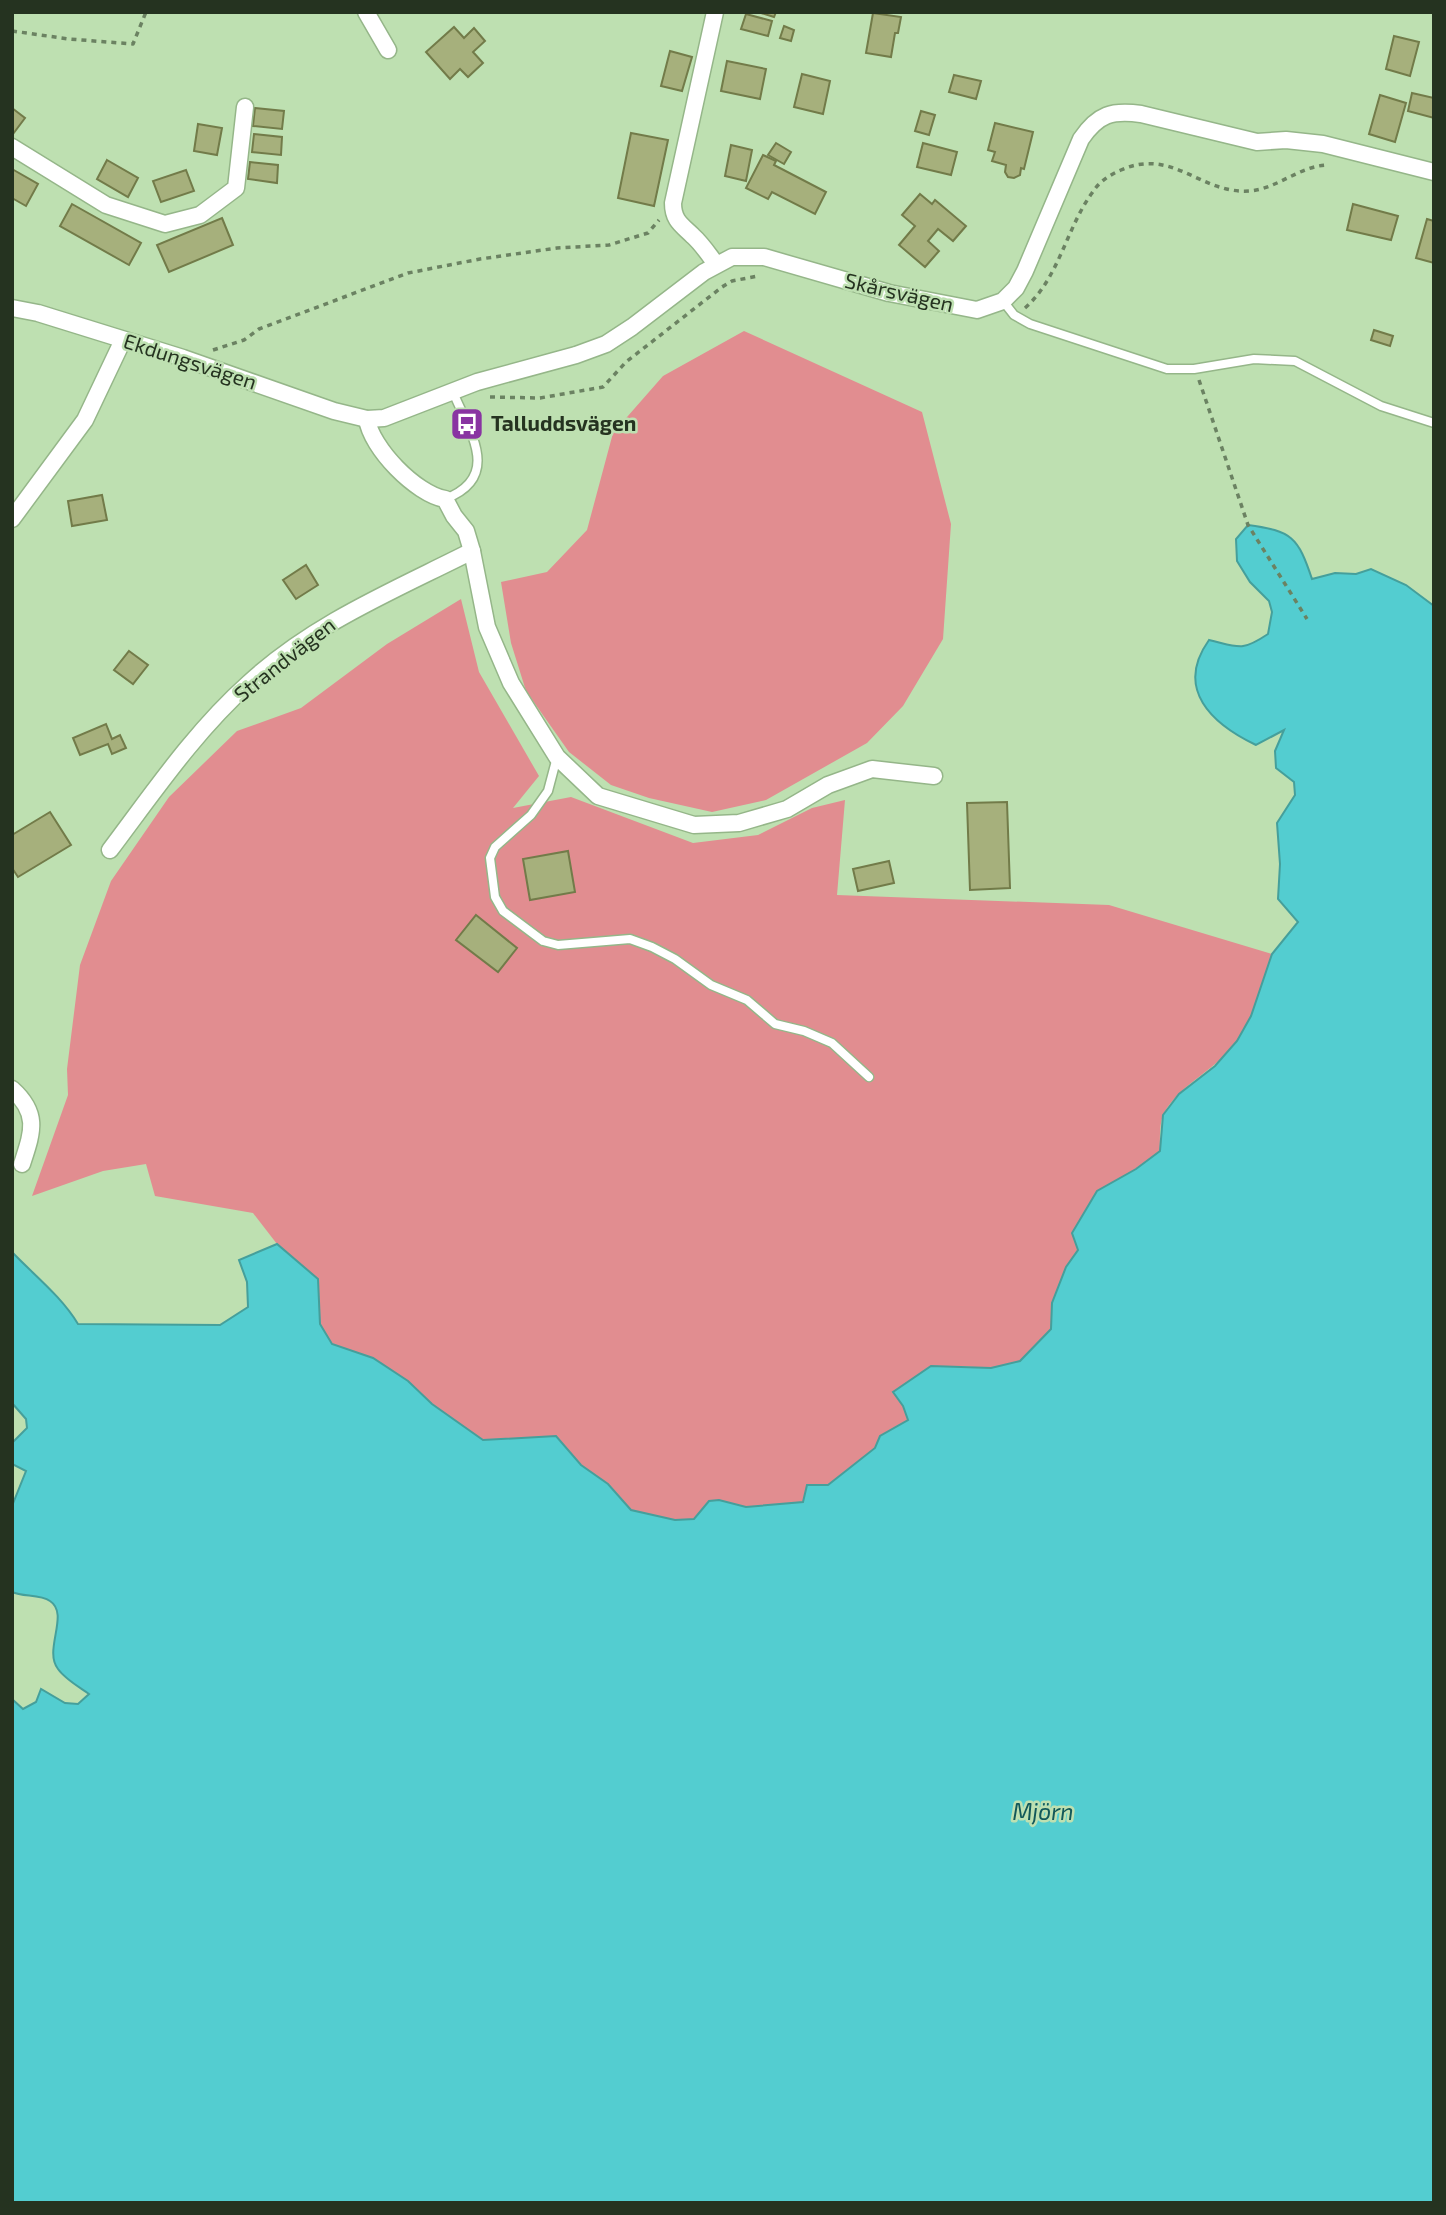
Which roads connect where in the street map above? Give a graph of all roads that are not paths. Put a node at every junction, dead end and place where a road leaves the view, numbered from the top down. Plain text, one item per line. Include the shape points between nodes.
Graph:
1 (366, 12) edge
2 (715, 12) edge
3 (388, 50) dead end
4 (245, 107) dead end
5 (12, 147) edge
6 (1434, 172) edge
7 (716, 264) junction
8 (1003, 302) junction
9 (12, 308) edge
10 (123, 340) junction
11 (455, 398) junction
12 (368, 419) junction
13 (1434, 423) edge
14 (445, 499) junction
15 (12, 519) edge
16 (472, 551) junction
17 (556, 757) junction
18 (934, 776) dead end
19 (110, 850) dead end
20 (869, 1077) dead end
21 (12, 1089) edge
22 (22, 1164) dead end

1 - 3 street
2 - 7 street via 673,213
4 - 5 street via 236,188 200,215 165,224 106,205
6 - 8 street via 1323,144 1256,142 1141,114 1111,113 1089,127 1081,139 1025,271
7 - 8 street, Skårsvägen via 732,257 764,257 950,306 977,310
7 - 11 street, Skårsvägen via 606,344 477,382
8 - 13 lane via 1030,324 1167,369 1254,359 1295,361 1381,406
9 - 10 street, Ekdungsvägen
10 - 12 street, Ekdungsvägen
10 - 15 street via 85,420
11 - 12 street, Skårsvägen
11 - 14 lane via 479,464 465,488
12 - 14 street via 373,437 391,462 433,496
14 - 16 street via 466,531
16 - 17 street via 486,627 499,660
16 - 19 street, Strandvägen via 339,617 250,682 170,771
17 - 18 street via 598,796 694,825 739,823 787,809 828,785 872,769
17 - 20 lane via 548,791 490,858 495,897 503,911 544,941 558,945 630,939 652,947 711,985 747,1000 775,1024 832,1043
21 - 22 street via 32,1118

